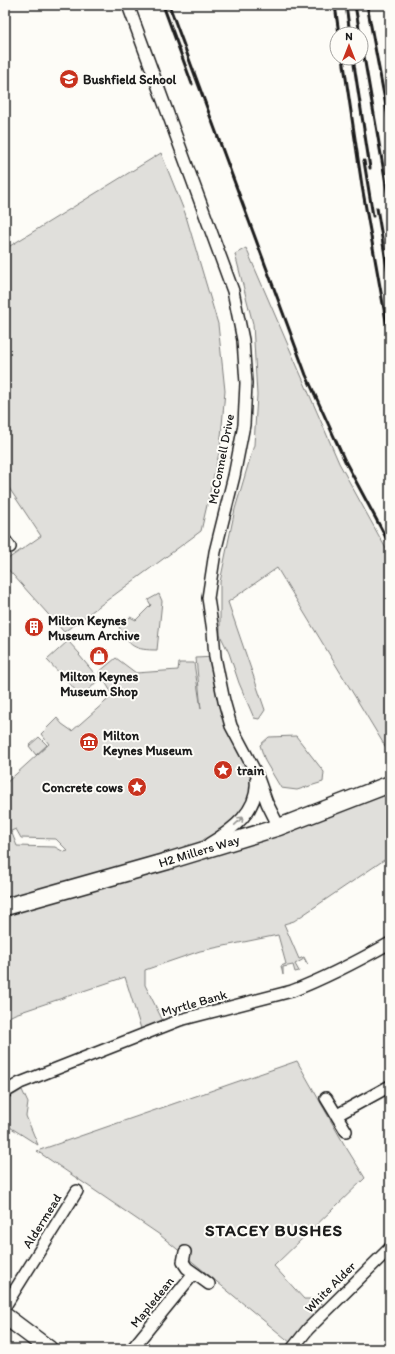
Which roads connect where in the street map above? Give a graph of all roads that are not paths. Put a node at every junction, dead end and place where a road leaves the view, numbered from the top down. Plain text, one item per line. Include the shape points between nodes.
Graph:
1 (128, 5) edge
2 (255, 771) junction
3 (390, 784) edge
4 (279, 827) junction
5 (196, 852) junction
6 (5, 907) edge
7 (390, 943) edge
8 (390, 1086) edge
9 (5, 1092) edge
10 (326, 1098) dead end
11 (337, 1116) junction
12 (346, 1131) dead end
13 (77, 1191) dead end
14 (390, 1248) edge
15 (185, 1252) dead end
16 (194, 1273) junction
17 (209, 1284) dead end
18 (5, 1306) edge
19 (5, 1316) edge
20 (50, 1349) edge
21 (132, 1349) edge
22 (292, 1349) edge

1 - 2 street, McConnell Drive via 233,291 243,340 246,383 244,425 215,552 208,598 215,657 224,701 231,726
2 - 4 street, McConnell Drive
5 -> 2 street via 232,828 250,810 257,788
3 - 4 street, H2 Millers Way
4 - 5 street, H2 Millers Way
5 - 6 street, H2 Millers Way
7 - 9 street, Myrtle Bank via 308,985 180,1020 20,1082
8 - 11 street
10 - 11 street
11 - 12 street
13 - 18 street, Aldermead
14 - 22 street, White Alder
15 - 16 street, Mapledean via 183,1262
16 - 17 street, Mapledean
16 - 21 street, Mapledean
19 - 20 street

